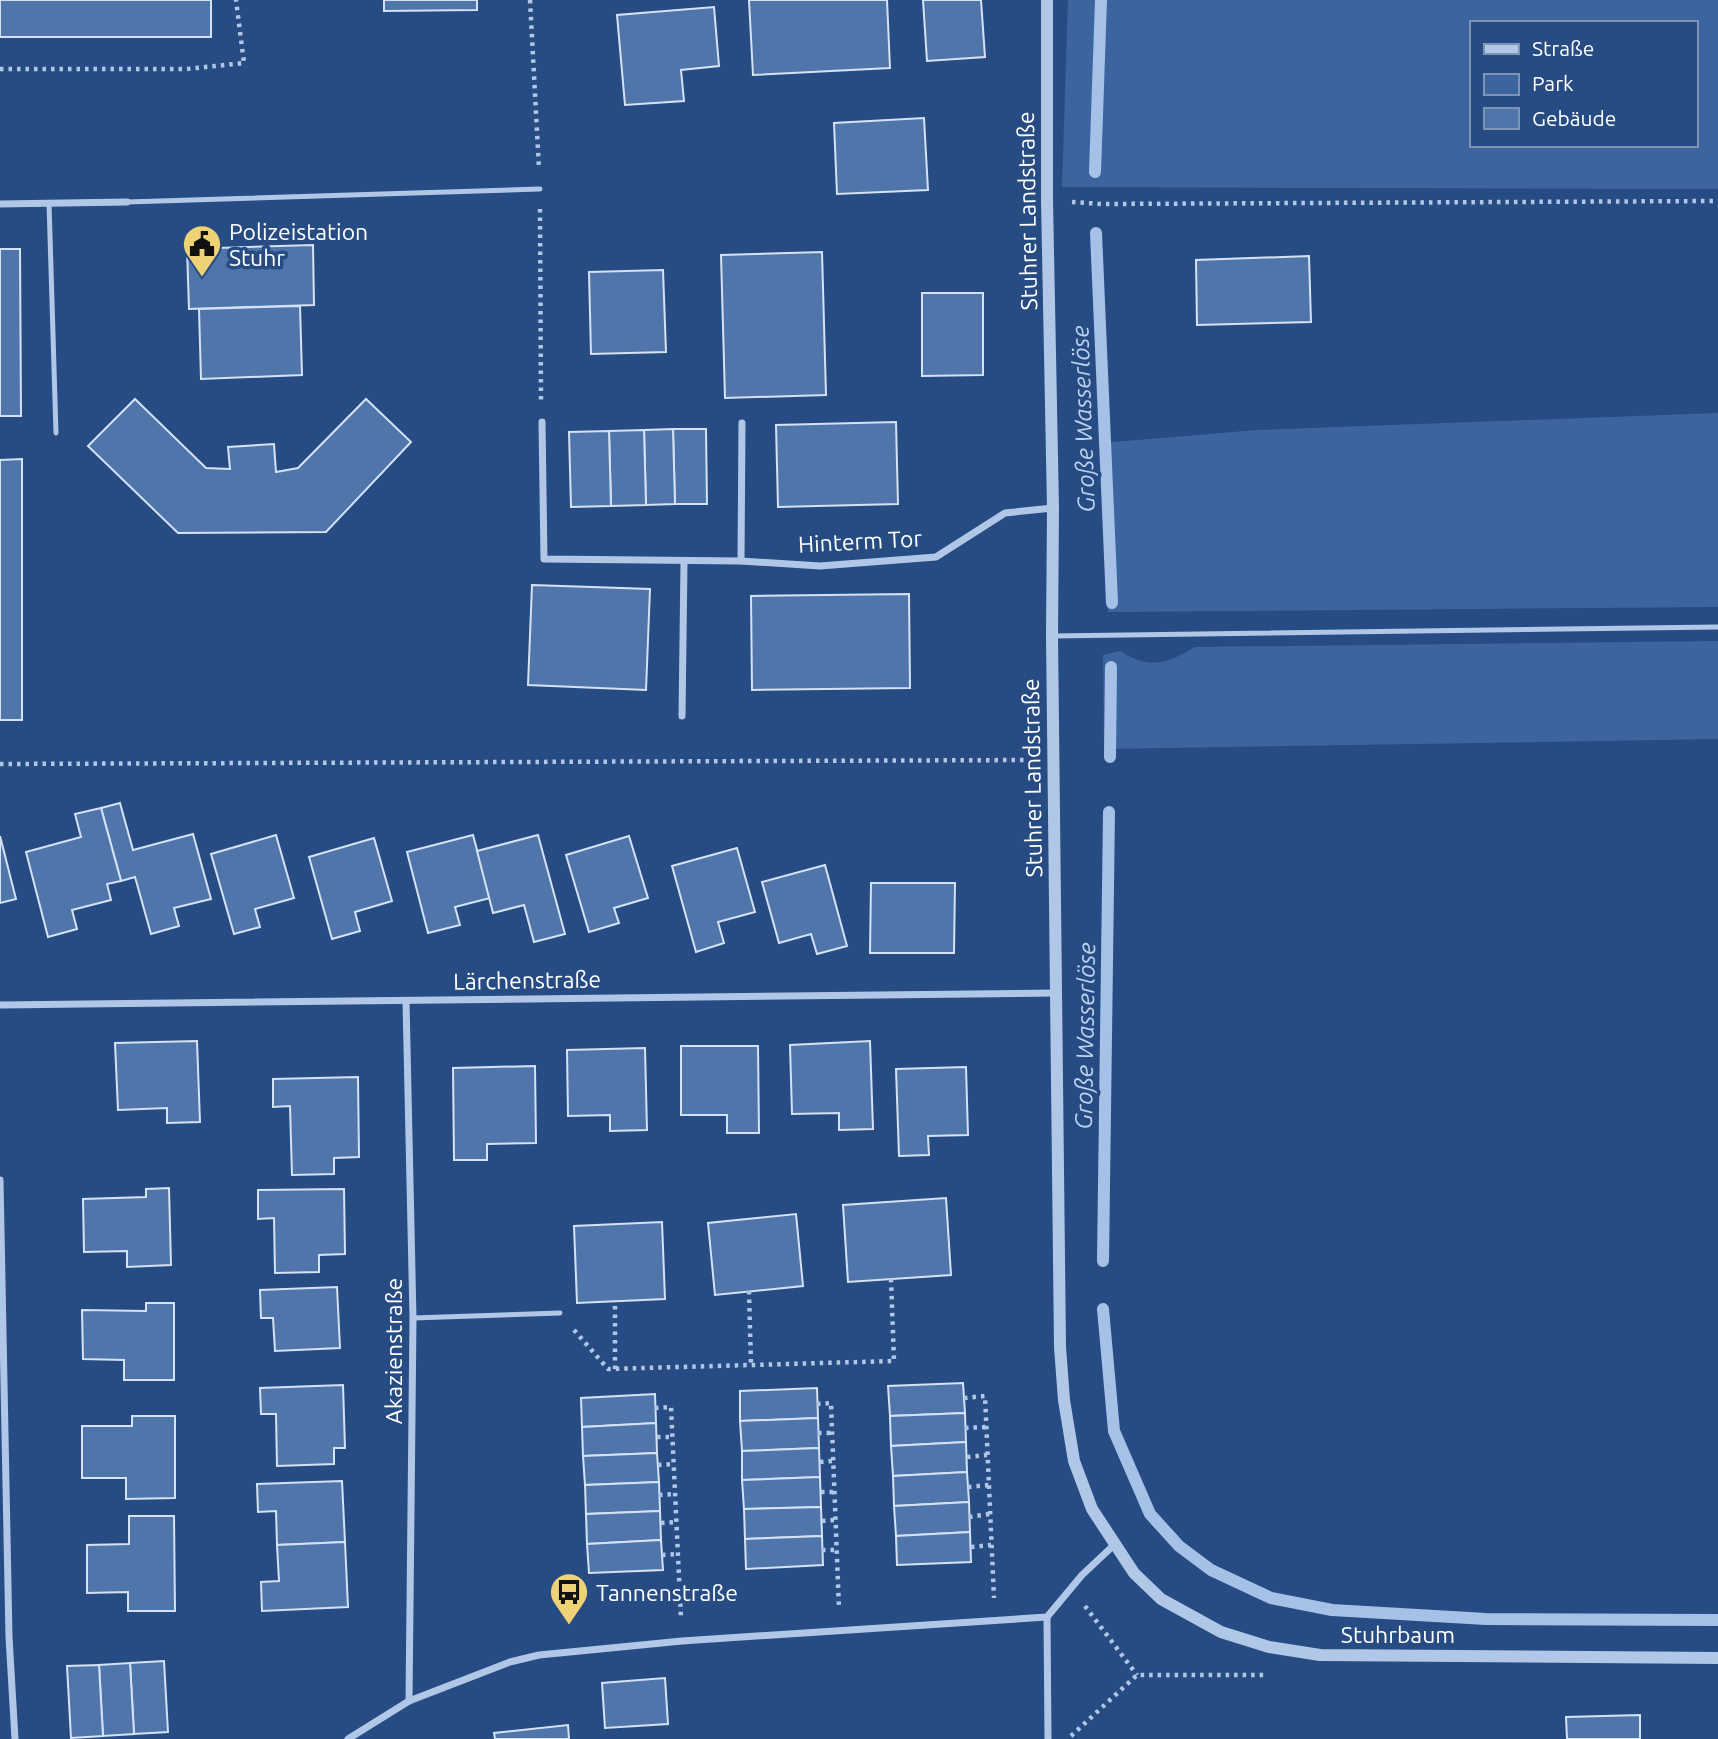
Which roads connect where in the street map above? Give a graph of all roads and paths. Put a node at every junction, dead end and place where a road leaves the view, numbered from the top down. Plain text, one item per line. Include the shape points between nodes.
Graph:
1 (236, 0) edge
2 (1047, 0) edge
3 (0, 69) edge
4 (540, 189) dead end
5 (1047, 200) junction
6 (1718, 201) edge
7 (127, 202) joint
8 (0, 204) edge
9 (49, 204) junction
10 (542, 422) dead end
11 (742, 424) dead end
12 (56, 433) dead end
13 (1053, 508) junction
14 (741, 561) junction
15 (684, 562) junction
16 (1718, 627) edge
17 (1052, 636) junction
18 (682, 716) dead end
19 (1053, 760) junction
20 (0, 764) edge
21 (1055, 993) junction
22 (406, 1001) junction
23 (0, 1004) edge
24 (0, 1180) edge
25 (891, 1279) dead end
26 (749, 1292) dead end
27 (615, 1301) dead end
28 (560, 1313) joint
29 (413, 1318) junction
30 (751, 1365) junction
31 (615, 1369) junction
32 (964, 1398) dead end
33 (817, 1404) dead end
34 (655, 1408) dead end
35 (986, 1427) junction
36 (965, 1428) dead end
37 (818, 1433) dead end
38 (832, 1433) junction
39 (657, 1437) dead end
40 (673, 1437) junction
41 (987, 1455) junction
42 (967, 1457) dead end
43 (833, 1461) junction
44 (820, 1462) dead end
45 (674, 1464) junction
46 (658, 1465) dead end
47 (989, 1485) junction
48 (968, 1488) dead end
49 (821, 1492) dead end
50 (834, 1492) junction
51 (676, 1494) junction
52 (659, 1495) dead end
53 (990, 1514) junction
54 (969, 1517) dead end
55 (835, 1520) junction
56 (822, 1521) dead end
57 (677, 1522) junction
58 (661, 1523) dead end
59 (991, 1545) junction
60 (1114, 1545) junction
61 (971, 1547) dead end
62 (822, 1550) dead end
63 (836, 1550) junction
64 (678, 1554) junction
65 (662, 1555) dead end
66 (1072, 1588) junction
67 (1047, 1617) junction
68 (995, 1620) junction
69 (839, 1631) junction
70 (682, 1641) junction
71 (1269, 1647) junction
72 (1718, 1658) edge
73 (1137, 1675) junction
74 (409, 1701) junction
75 (15, 1739) edge
76 (348, 1739) edge
77 (1048, 1739) edge
78 (1067, 1739) edge

1 - 3 path via 244,63 187,69
2 - 5 street, Stuhrer Landstraße
4 - 7 lane
5 - 6 path via 1102,204
5 - 13 street, Stuhrer Landstraße
7 - 9 street
8 - 9 street
9 - 12 lane
10 - 15 street, Hinterm Tor via 544,559
11 - 14 street
13 - 14 street, Hinterm Tor via 1005,513 936,557 820,566
13 - 17 street, Stuhrer Landstraße
14 - 15 street, Hinterm Tor
15 - 18 street
16 - 17 lane
17 - 19 street, Stuhrer Landstraße
19 - 20 path
19 - 21 street, Stuhrer Landstraße
21 - 22 street, Lärchenstraße
21 - 60 street, Stuhrer Landstraße via 1064,1400 1074,1461 1092,1509
22 - 23 street, Lärchenstraße
22 - 29 street, Akazienstraße
24 - 75 street
25 - 30 path via 894,1361
26 - 30 path
27 - 31 path
28 - 29 lane
28 - 31 path via 608,1369
29 - 74 street, Akazienstraße
30 - 31 path
32 - 35 path via 985,1396
33 - 38 path via 831,1403
34 - 40 path via 671,1407
35 - 36 path
35 - 41 path
37 - 38 path
38 - 43 path
39 - 40 path
40 - 45 path
41 - 42 path
41 - 47 path
43 - 44 path
43 - 50 path
45 - 46 path
45 - 51 path
47 - 48 path
47 - 53 path
49 - 50 path
50 - 55 path
51 - 52 path
51 - 57 path
53 - 54 path
53 - 59 path
55 - 56 path
55 - 63 path
57 - 58 path
57 - 64 path
59 - 61 path
59 - 68 path
60 - 66 street
60 - 71 street, Stuhrbaum via 1161,1599 1221,1632
62 - 63 path
63 - 69 path
64 - 65 path
64 - 70 path
66 - 67 street
66 - 73 path
67 - 68 street
67 - 77 street
68 - 69 street
69 - 70 street
70 - 74 street via 539,1655
71 - 72 street, Stuhrbaum via 1320,1655
71 - 73 path via 1269,1675
73 - 78 path
74 - 76 street

